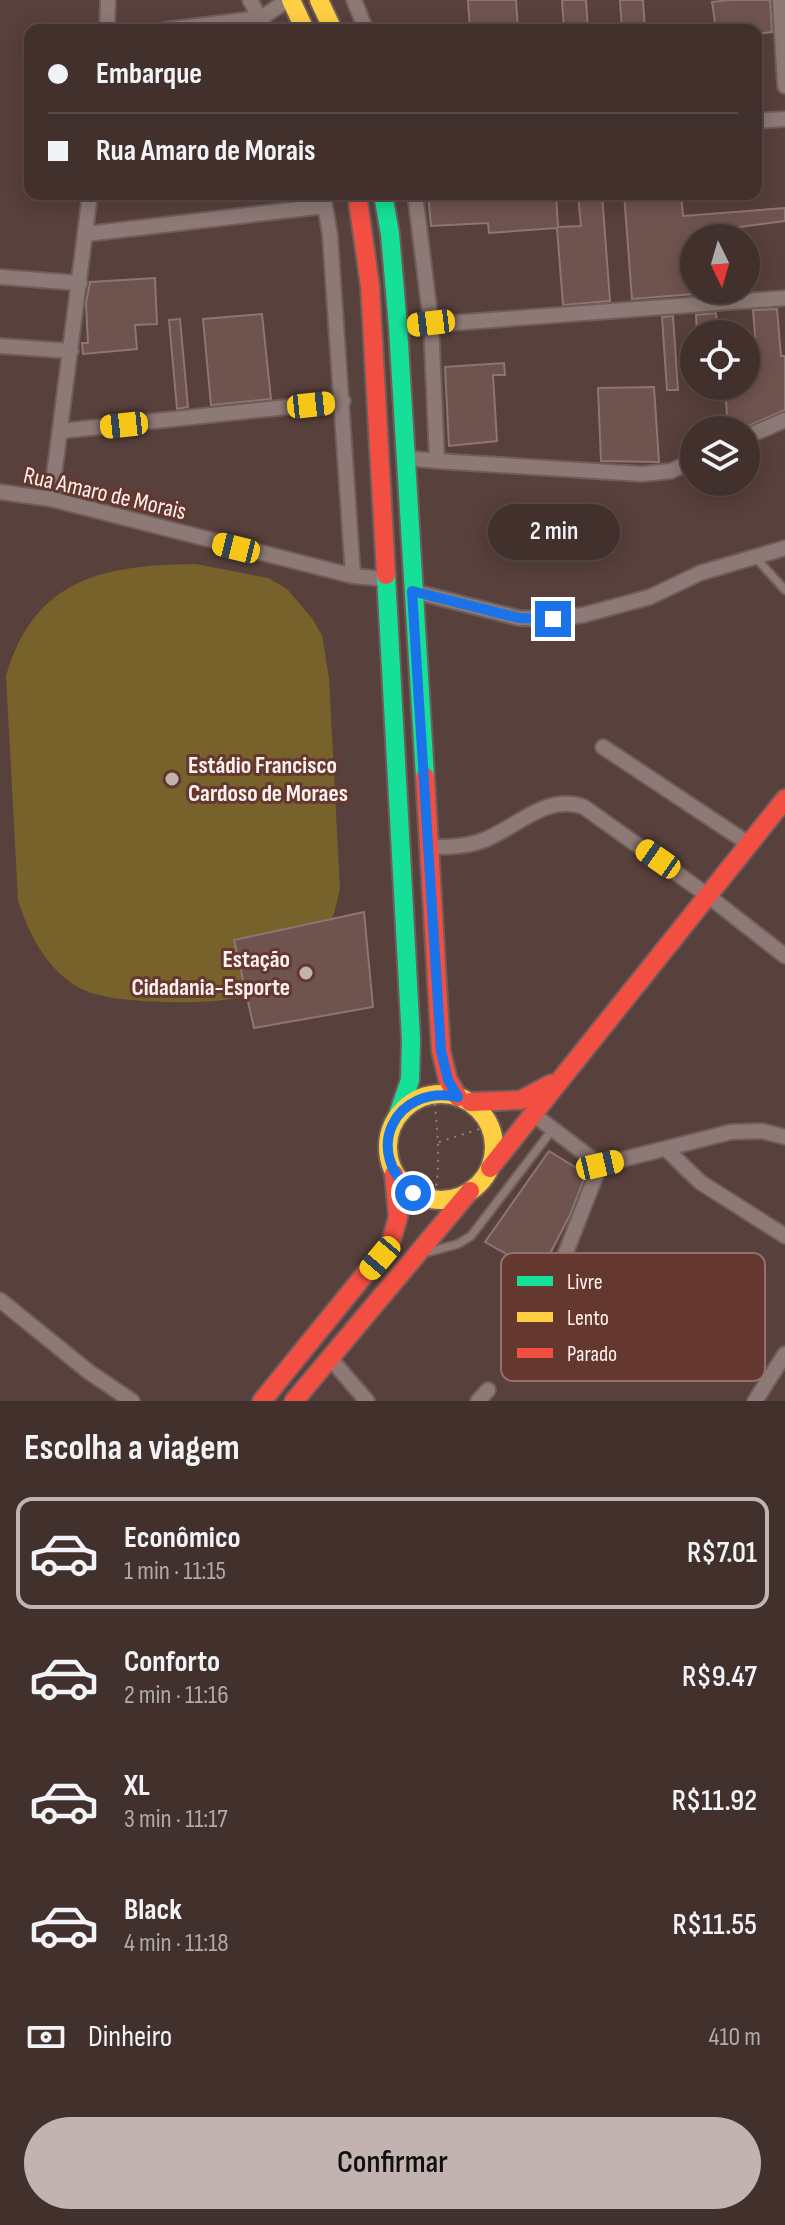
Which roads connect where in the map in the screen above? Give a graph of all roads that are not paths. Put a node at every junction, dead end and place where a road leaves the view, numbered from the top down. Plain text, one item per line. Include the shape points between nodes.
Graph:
1 (108, 0) edge
2 (250, 0) edge
3 (290, 0) edge
4 (319, 0) edge
5 (354, 0) edge
6 (780, 0) edge
7 (107, 24) edge
8 (264, 24) edge
9 (302, 24) edge
10 (330, 24) edge
11 (364, 24) edge
12 (785, 86) edge
13 (785, 119) edge
14 (762, 121) edge
15 (89, 200) edge
16 (324, 200) edge
17 (358, 200) edge
18 (384, 200) edge
19 (416, 200) edge
20 (86, 234) junction
21 (0, 277) edge
22 (80, 283) junction
23 (785, 298) edge
24 (431, 323) junction
25 (398, 327) junction
26 (0, 346) edge
27 (71, 351) junction
28 (343, 401) junction
29 (785, 420) edge
30 (61, 431) junction
31 (760, 431) edge
32 (406, 458) junction
33 (437, 461) junction
34 (680, 467) edge
35 (0, 493) edge
36 (51, 499) junction
37 (785, 548) edge
38 (755, 556) junction
39 (353, 576) junction
40 (386, 579) junction
41 (785, 590) edge
42 (412, 591) junction
43 (603, 747) dead end
44 (785, 799) edge
45 (749, 844) junction
46 (428, 847) junction
47 (707, 895) junction
48 (785, 956) edge
49 (566, 1074) junction
50 (464, 1100) junction
51 (533, 1114) junction
52 (398, 1115) junction
53 (552, 1130) junction
54 (785, 1137) edge
55 (667, 1150) junction
56 (600, 1165) junction
57 (490, 1168) junction
58 (394, 1172) junction
59 (470, 1191) junction
60 (785, 1236) edge
61 (566, 1253) edge
62 (414, 1255) junction
63 (0, 1300) edge
64 (785, 1354) edge
65 (329, 1357) junction
66 (132, 1401) edge
67 (262, 1401) edge
68 (294, 1401) edge
69 (367, 1401) edge
70 (755, 1401) edge

1 - 7 street
2 - 8 street
3 - 8 street
3 - 9 main road
4 - 10 main road
5 - 11 street
6 - 12 street
13 - 14 street
15 - 20 street
16 - 20 street
16 - 28 street
17 - 40 main road via 370,286
18 - 25 main road
19 - 24 street
20 - 22 street
21 - 22 street
22 - 27 street
23 - 24 street
24 - 25 street
24 - 33 street
25 - 32 main road
26 - 27 street
27 - 30 street
28 - 30 street
28 - 39 street
29 - 31 street
30 - 36 street
32 - 33 street
32 - 42 main road
33 - 34 street via 642,474
35 - 36 street, Rua Amaro de Morais
36 - 39 street, Rua Amaro de Morais
37 - 38 street
38 - 41 lane
38 - 42 street via 617,608 553,619 519,618
39 - 40 street, Rua Amaro de Morais
40 - 52 main road via 411,1040 410,1080
42 - 46 main road
43 - 45 street
44 - 45 main road
45 - 47 main road
46 - 47 street via 486,840 523,817 566,803 584,807
46 - 50 main road via 441,1051 448,1080
47 - 48 street
47 - 49 main road
49 - 50 main road via 521,1100
49 - 51 main road
50 - 52 main road via 434,1094
50 - 57 main road via 489,1126 494,1142
51 - 53 street
51 - 57 main road
52 - 58 main road via 387,1143
53 - 56 street
53 - 62 lane via 471,1236
54 - 55 street via 748,1130
55 - 56 street
55 - 60 street via 709,1188
56 - 61 street
57 - 59 main road
58 - 59 main road via 413,1193 434,1199
58 - 67 main road via 399,1214 391,1242
59 - 62 main road
62 - 65 main road
63 - 66 street
64 - 70 street
65 - 68 main road
65 - 69 street

